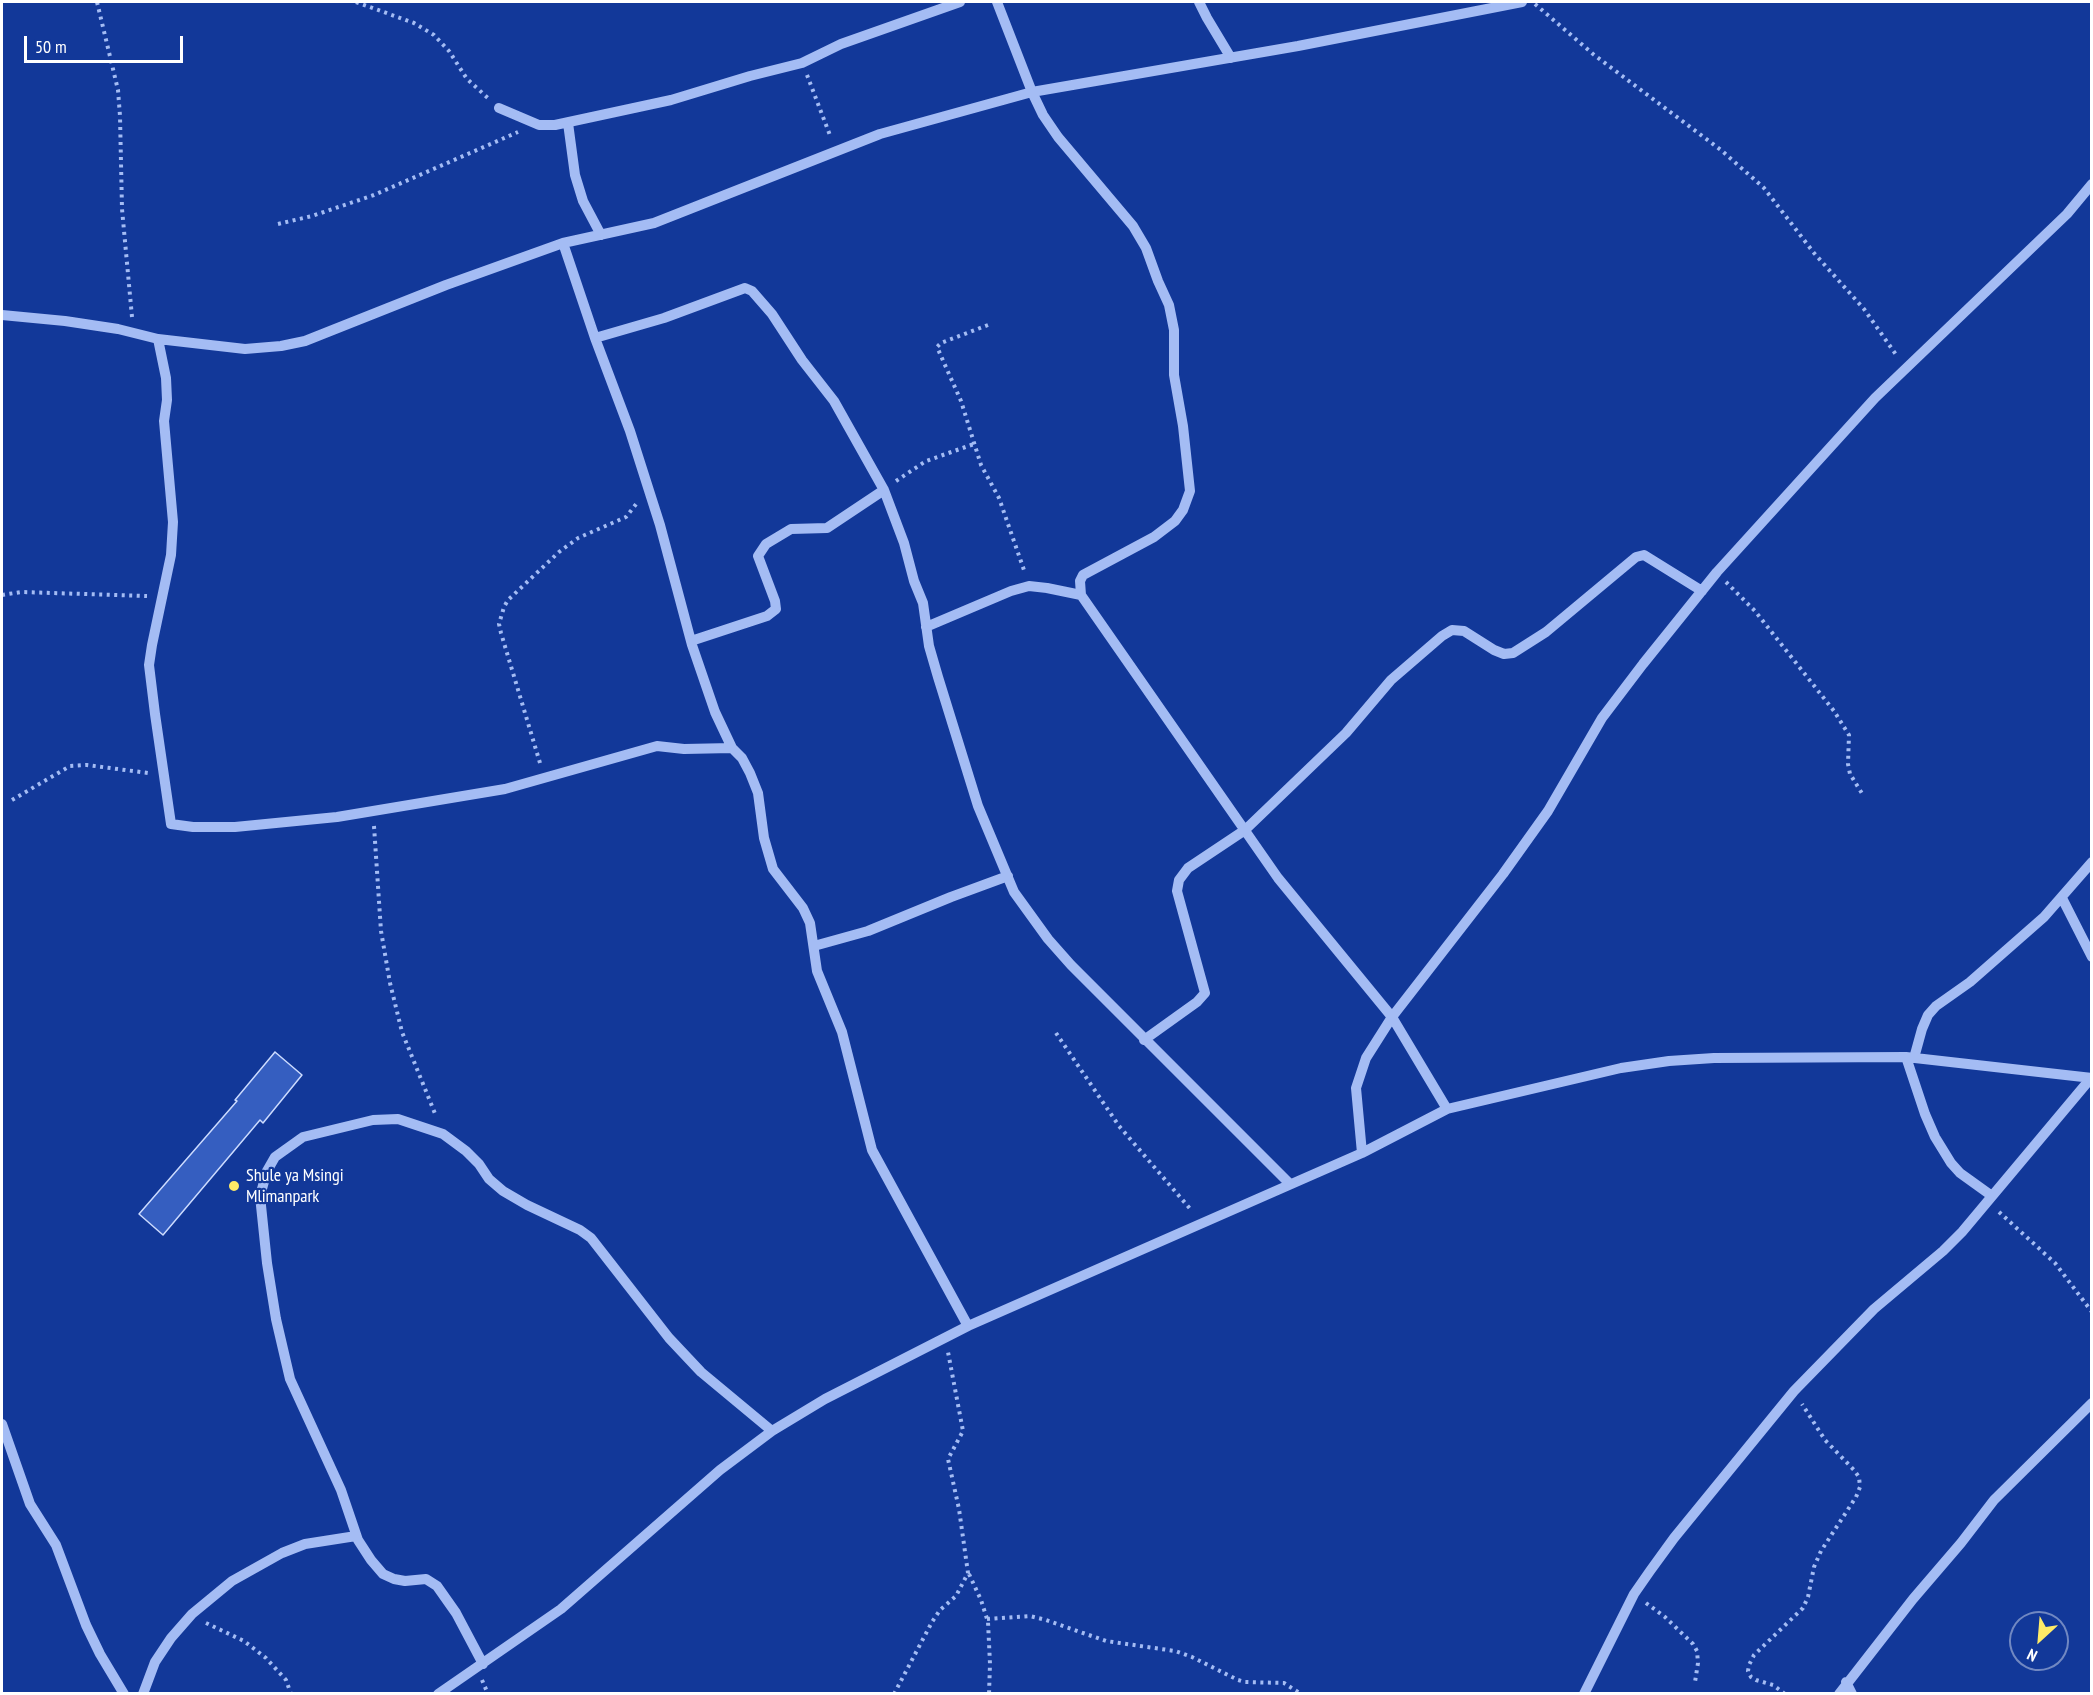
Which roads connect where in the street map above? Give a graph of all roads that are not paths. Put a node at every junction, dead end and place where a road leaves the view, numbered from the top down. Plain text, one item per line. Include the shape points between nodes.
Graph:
1 (960, 2) edge
2 (997, 2) edge
3 (1199, 2) edge
4 (1522, 2) edge
5 (1231, 58) junction
6 (1032, 92) junction
7 (498, 108) road end
8 (568, 123) junction
9 (2091, 184) edge
10 (601, 235) junction
11 (563, 243) junction
12 (2, 315) edge
13 (595, 338) junction
14 (158, 339) junction
15 (884, 490) junction
16 (1702, 591) junction
17 (1081, 595) junction
18 (926, 627) junction
19 (691, 641) junction
20 (732, 748) junction
21 (1245, 830) junction
22 (2091, 862) edge
23 (1008, 876) junction
24 (2062, 898) junction
25 (814, 946) junction
26 (2091, 957) edge
27 (1392, 1017) junction
28 (1144, 1040) junction
29 (1910, 1058) junction
30 (2091, 1078) edge
31 (1447, 1109) junction
32 (1362, 1153) junction
33 (1290, 1184) junction
34 (1990, 1198) junction
35 (968, 1326) junction
36 (2091, 1402) edge
37 (2, 1427) edge
38 (772, 1431) junction
39 (357, 1536) junction
40 (483, 1664) junction
41 (1846, 1682) junction
42 (124, 1694) edge
43 (143, 1694) edge
44 (438, 1694) edge
45 (1584, 1694) edge
46 (1839, 1694) edge
47 (1852, 1694) edge

1 - 8 street via 841,44 802,63 671,100
2 - 6 street
3 - 5 street
4 - 5 street
5 - 6 street
6 - 10 street via 880,134 654,223
6 - 17 street via 1058,137 1133,226 1146,248 1169,305 1174,330 1174,375 1188,469 1190,491 1175,521 1154,537 1083,575
7 - 8 street via 539,124
8 - 10 street via 575,175
9 - 16 street via 2067,214 1875,398
10 - 11 street
11 - 13 street
11 - 14 street via 305,341 245,349
12 - 14 street via 65,321
13 - 15 street via 664,318 735,290 752,291 834,401
13 - 19 street via 648,487
14 - 20 street via 166,378 164,421 173,522 171,555 149,665 170,821 175,825 235,827 337,817 505,789 657,746
15 - 18 street via 923,603
15 - 19 street via 827,528 791,529 766,544 758,556 776,609 767,616
16 - 21 street via 1644,555 1636,557 1546,632 1513,653 1504,654 1464,631 1452,630 1391,680 1346,733
16 - 27 street via 1602,718 1548,811
17 - 18 street via 1029,586
17 - 21 street
18 - 23 street via 978,806
19 - 20 street
20 - 25 street via 742,758 758,793 773,869 803,908
21 - 27 street via 1278,878
21 - 28 street via 1188,868 1179,880 1177,891 1205,993
22 - 24 street
23 - 25 street via 868,931
23 - 28 street via 1014,892 1048,939
24 - 26 street
24 - 29 street via 1970,982 1936,1006 1928,1015
25 - 35 street via 817,971 842,1032 872,1150
27 - 31 street
27 - 32 street via 1366,1058 1356,1088
28 - 33 street
29 - 30 street
29 - 31 street via 1669,1061 1576,1077
29 - 34 street via 1935,1137 1960,1173
30 - 34 street
31 - 32 street
32 - 33 street
33 - 35 street
34 - 45 street via 1962,1232 1874,1309 1794,1390 1674,1538 1634,1594
35 - 38 street via 825,1399
36 - 41 street via 1994,1500
37 - 42 street via 30,1504 56,1545 86,1625
38 - 39 street via 701,1372 669,1338 591,1238 503,1191 466,1151 443,1134 398,1119 373,1120 303,1137 275,1157 267,1171 260,1196 267,1263 291,1379
38 - 40 street via 720,1470 561,1609
39 - 40 street via 383,1574 405,1581 426,1579 437,1586
39 - 43 street via 305,1544 232,1581 192,1614 161,1651
40 - 44 street
41 - 46 street
41 - 47 street

